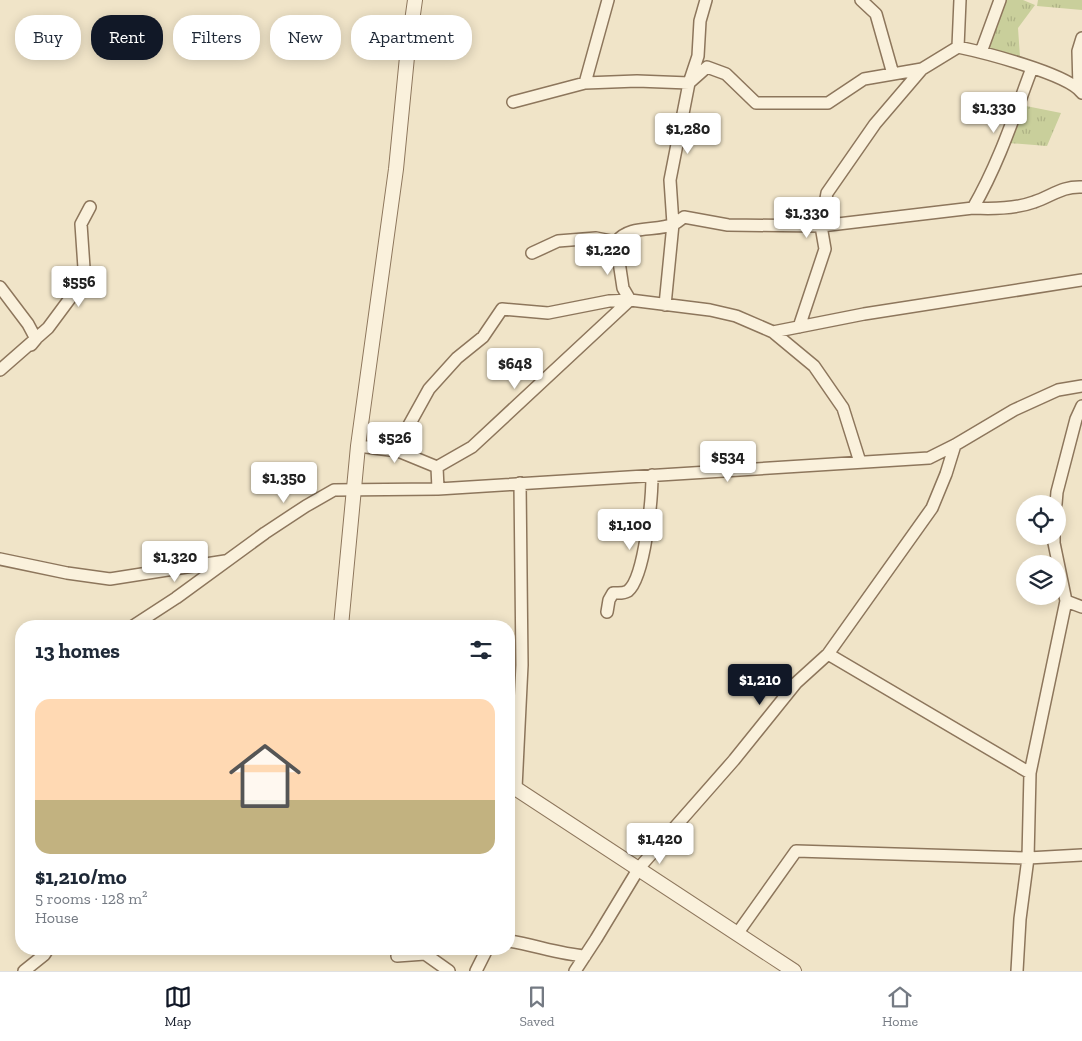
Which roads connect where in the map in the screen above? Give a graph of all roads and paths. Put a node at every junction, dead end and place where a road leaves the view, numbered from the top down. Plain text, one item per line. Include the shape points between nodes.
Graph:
1 (415, 0) edge
2 (608, 0) edge
3 (706, 0) edge
4 (861, 0) edge
5 (960, 0) edge
6 (1000, 0) edge
7 (1082, 38) edge
8 (958, 47) junction
9 (981, 52) junction
10 (1032, 68) junction
11 (922, 69) junction
12 (893, 74) junction
13 (585, 84) junction
14 (689, 84) junction
15 (1080, 90) edge
16 (513, 102) dead end
17 (1082, 187) edge
18 (90, 207) dead end
19 (972, 208) junction
20 (673, 224) junction
21 (821, 226) junction
22 (616, 242) junction
23 (532, 253) dead end
24 (1082, 280) edge
25 (0, 287) edge
26 (630, 300) junction
27 (665, 305) junction
28 (799, 327) junction
29 (774, 332) junction
30 (36, 339) junction
31 (0, 370) edge
32 (0, 376) edge
33 (1082, 386) edge
34 (1082, 406) edge
35 (956, 445) junction
36 (358, 446) junction
37 (398, 450) junction
38 (860, 462) junction
39 (437, 466) junction
40 (652, 475) junction
41 (520, 483) junction
42 (438, 489) junction
43 (355, 491) junction
44 (1057, 495) edge
45 (0, 559) edge
46 (229, 560) junction
47 (1066, 601) edge
48 (1065, 605) edge
49 (1082, 607) edge
50 (607, 612) dead end
51 (142, 620) edge
52 (342, 620) edge
53 (828, 654) junction
54 (515, 750) edge
55 (1030, 774) junction
56 (515, 788) edge
57 (1082, 855) edge
58 (1028, 858) junction
59 (639, 868) junction
60 (737, 934) junction
61 (515, 943) edge
62 (44, 955) edge
63 (411, 955) edge
64 (426, 955) edge
65 (484, 955) edge
66 (397, 956) dead end
67 (585, 956) junction
68 (24, 971) edge
69 (449, 971) edge
70 (476, 971) edge
71 (575, 971) edge
72 (794, 971) edge
73 (1016, 971) edge

1 - 36 street via 396,169
2 - 13 street
3 - 14 street via 700,21 698,56
4 - 12 street via 876,14
5 - 8 street
6 - 9 street
7 - 15 street via 1078,51
8 - 9 street
8 - 11 street
9 - 10 street
10 - 15 street via 1060,77
10 - 19 street via 1003,148
11 - 12 street
11 - 21 street via 875,124 827,193
12 - 14 street via 864,79 828,103 756,103 726,74 707,67
13 - 14 street via 637,81
13 - 16 street
14 - 20 street via 670,180
17 - 19 street via 1058,190 1034,202 1016,206
18 - 30 street via 81,224 84,268 74,293
19 - 21 street
20 - 21 street via 684,217 728,225
20 - 22 street via 621,235
20 - 27 street
21 - 28 street via 825,249
22 - 23 street via 596,238 558,241
22 - 26 street via 623,288
24 - 28 street
25 - 30 street
26 - 27 street
26 - 37 street via 548,312 502,309 483,338 457,358 429,389
26 - 39 street via 472,447
27 - 29 street via 736,316
28 - 29 street
29 - 38 street via 814,366 843,408
30 - 31 street
30 - 32 street
33 - 35 street via 1058,390 1014,410
34 - 44 street
35 - 38 street via 929,458
35 - 53 street via 932,508
36 - 37 street
36 - 43 street
37 - 39 street
38 - 40 street
39 - 42 street
40 - 41 street
40 - 50 street via 652,495 636,578 623,594 613,593
41 - 42 street
41 - 54 street via 522,666
42 - 43 street
43 - 46 street via 334,490
43 - 52 street
45 - 46 street via 110,579
46 - 51 street
47 - 49 street
48 - 55 street
53 - 55 street
53 - 59 street via 796,683 734,760
55 - 58 street
56 - 59 street
57 - 58 street
58 - 60 street via 796,851
58 - 73 street
59 - 60 street
59 - 67 street
60 - 72 street
61 - 67 street via 566,955
62 - 68 street
63 - 66 street
64 - 69 street
65 - 70 street
67 - 71 street

